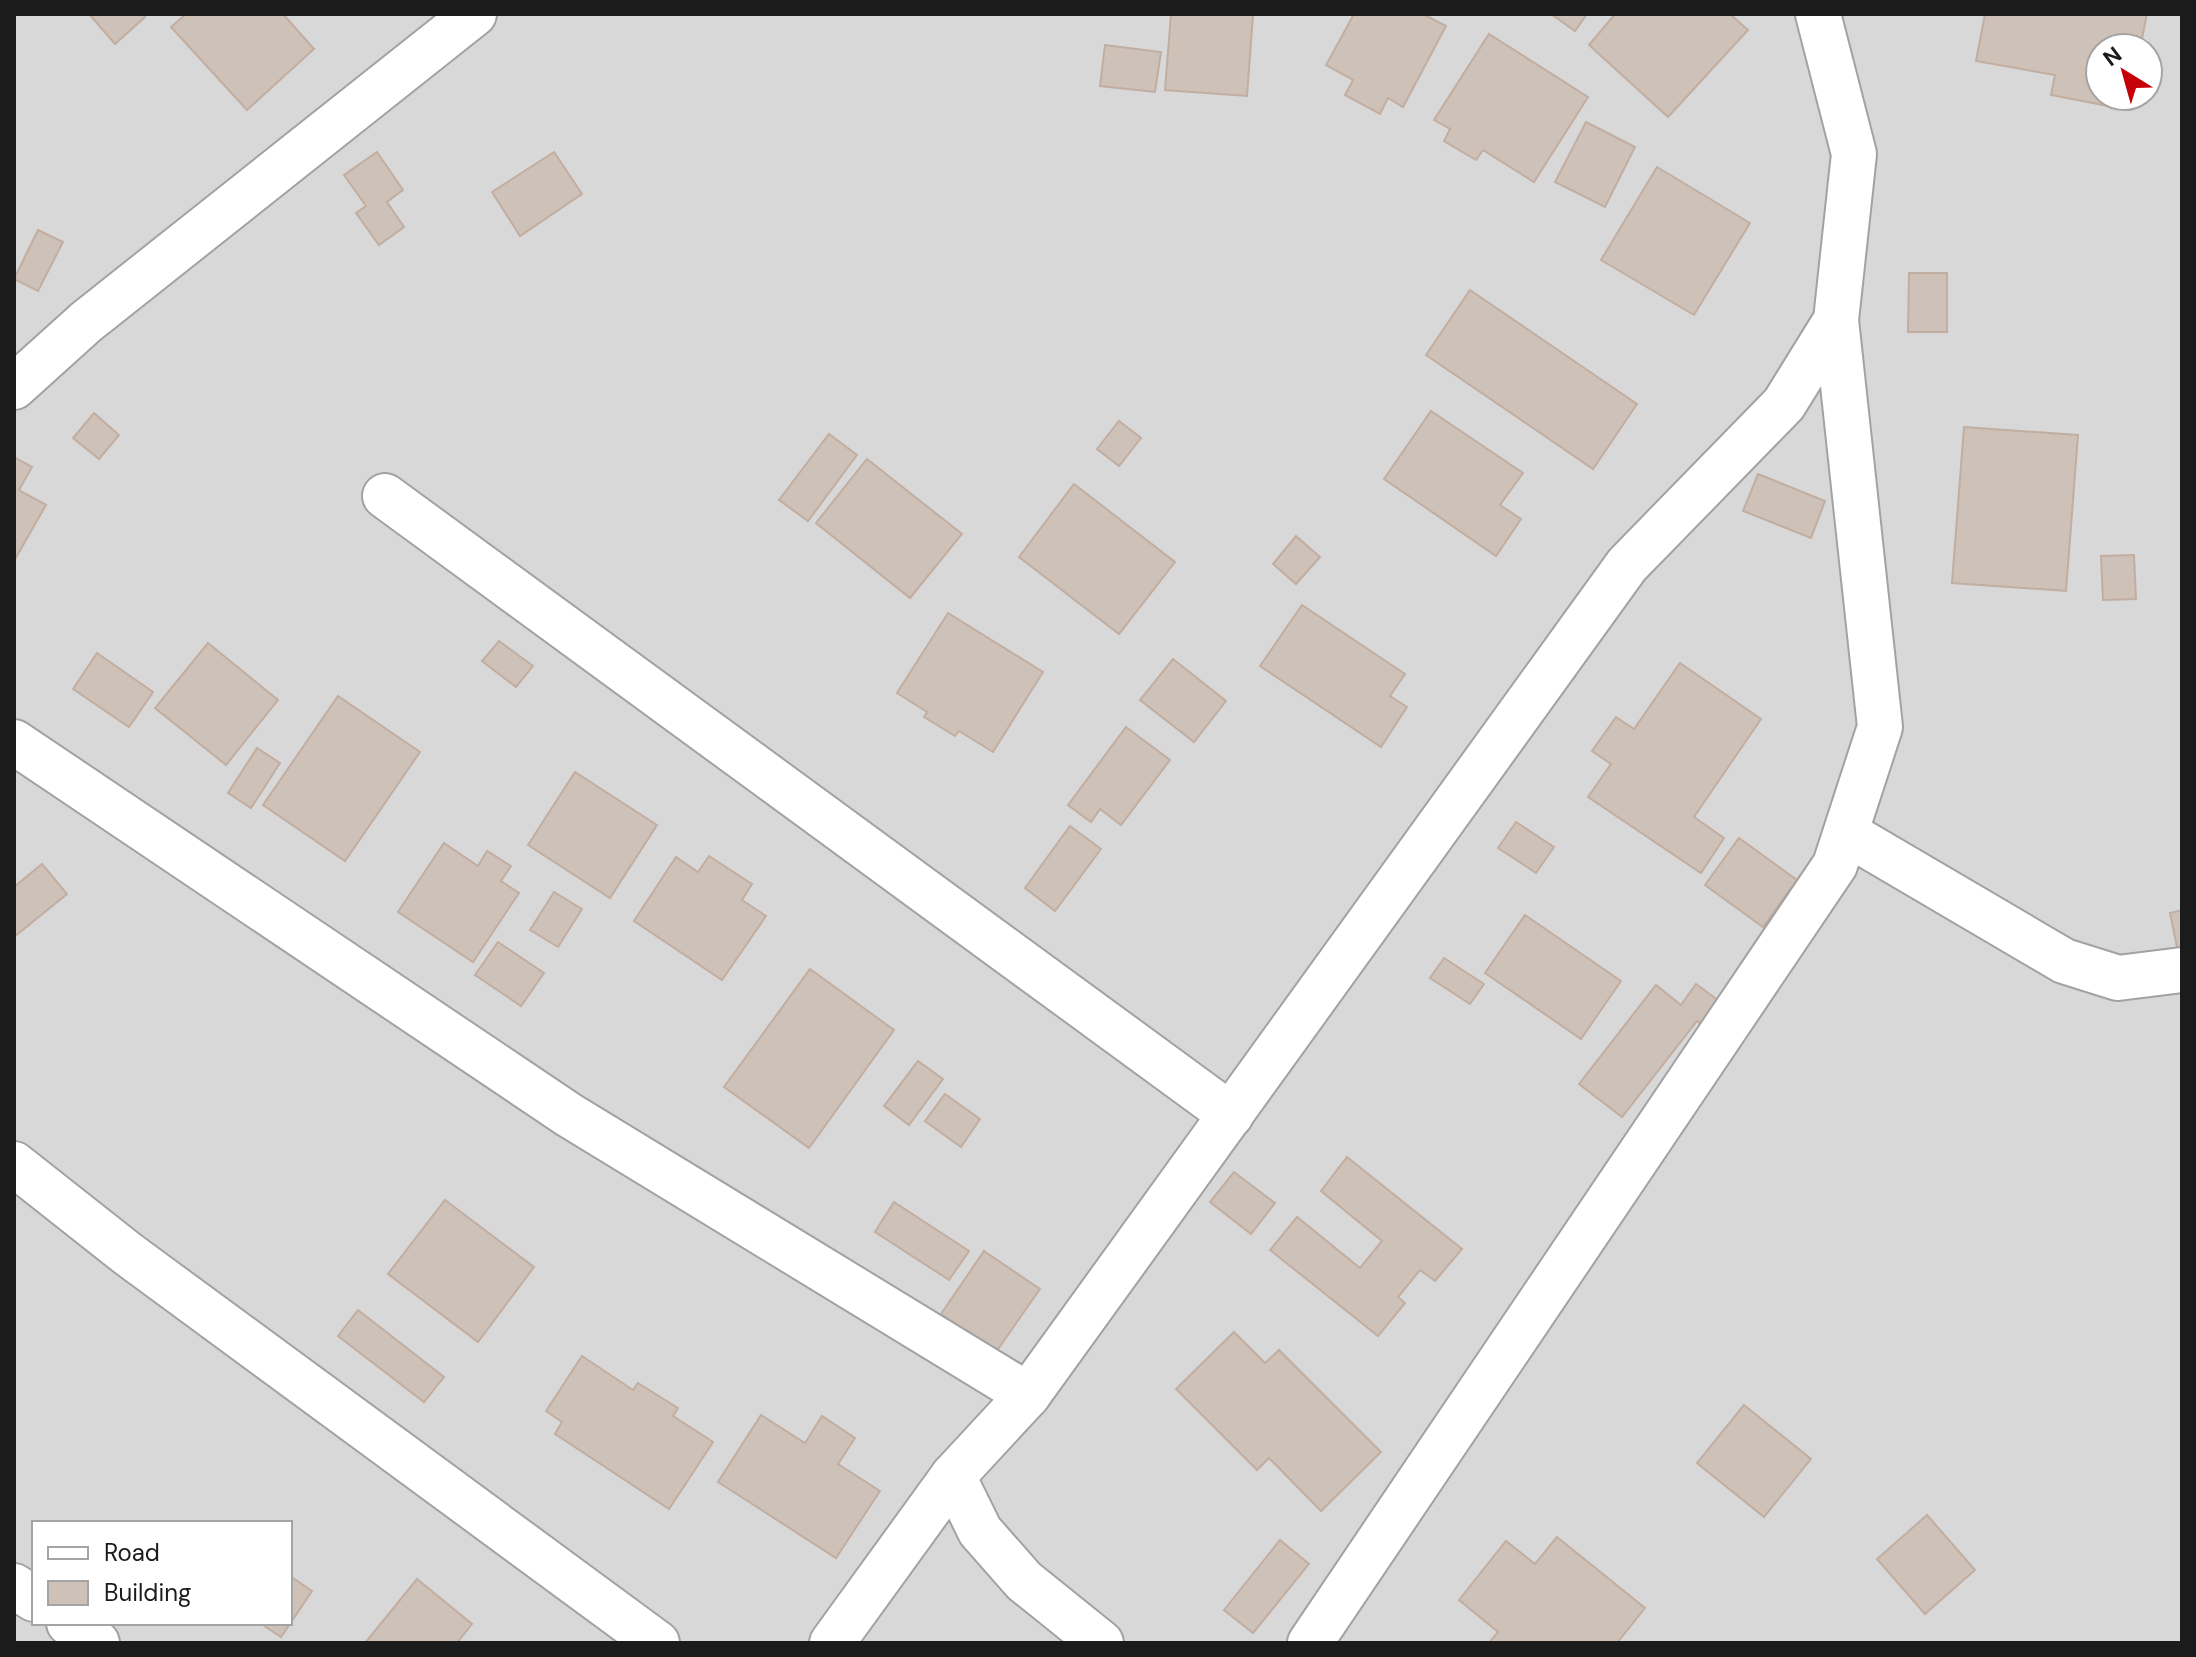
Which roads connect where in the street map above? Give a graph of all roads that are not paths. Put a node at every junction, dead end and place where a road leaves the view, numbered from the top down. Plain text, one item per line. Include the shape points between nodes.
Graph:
1 (474, 14) edge
2 (1818, 14) edge
3 (1836, 320) junction
4 (14, 387) edge
5 (385, 496) dead end
6 (14, 742) edge
7 (1846, 833) junction
8 (2182, 970) edge
9 (1231, 1115) junction
10 (14, 1164) edge
11 (1028, 1395) junction
12 (953, 1476) junction
13 (14, 1586) edge
14 (32, 1598) edge
15 (72, 1625) edge
16 (97, 1643) edge
17 (657, 1643) edge
18 (832, 1643) edge
19 (1101, 1643) edge
20 (1310, 1643) edge

1 - 4 street via 86,322
2 - 3 street via 1854,154
3 - 7 street via 1880,727
3 - 9 street via 1784,404 1627,565
5 - 9 street
6 - 11 street via 569,1115
7 - 8 street via 2064,961 2118,978
7 - 20 street via 1835,865
9 - 11 street
10 - 17 street
11 - 12 street
12 - 18 street
12 - 19 street via 980,1531 1024,1581
13 - 14 street
15 - 16 street

